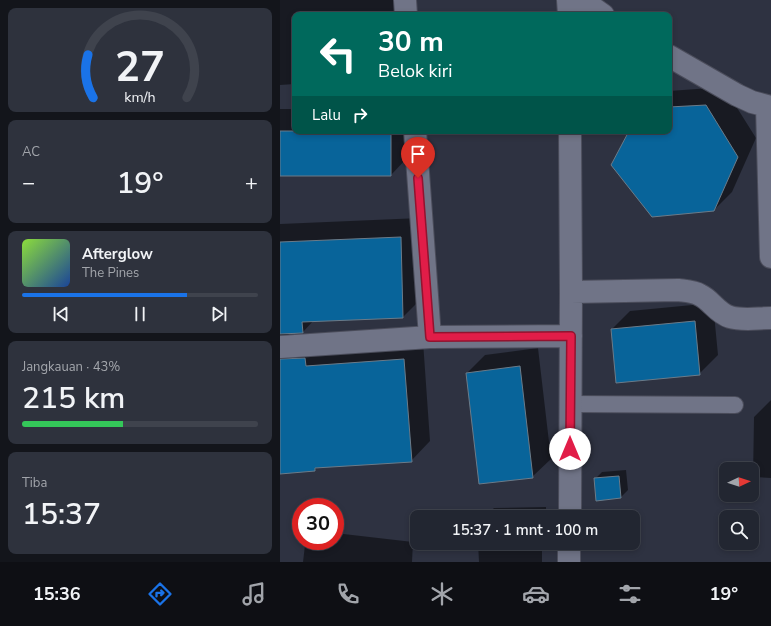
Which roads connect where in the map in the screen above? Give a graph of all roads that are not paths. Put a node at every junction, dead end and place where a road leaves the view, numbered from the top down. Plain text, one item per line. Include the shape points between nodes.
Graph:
1 (405, 0) edge
2 (568, 0) edge
3 (582, 0) edge
4 (406, 12) edge
5 (568, 12) edge
6 (599, 12) edge
7 (672, 58) edge
8 (769, 107) edge
9 (415, 134) edge
10 (570, 134) edge
11 (771, 257) edge
12 (572, 292) junction
13 (771, 318) edge
14 (571, 336) junction
15 (430, 337) junction
16 (280, 347) edge
17 (570, 404) junction
18 (735, 405) dead end
19 (570, 510) edge
20 (569, 550) edge
21 (569, 562) edge

1 - 4 street
2 - 5 street
3 - 6 street
7 - 8 street via 737,95
8 - 11 street
9 - 15 street
10 - 12 street
12 - 13 street via 678,290 700,295 729,317
12 - 14 street
14 - 15 street
14 - 17 street
15 - 16 street
17 - 18 lane
17 - 19 street
20 - 21 street

